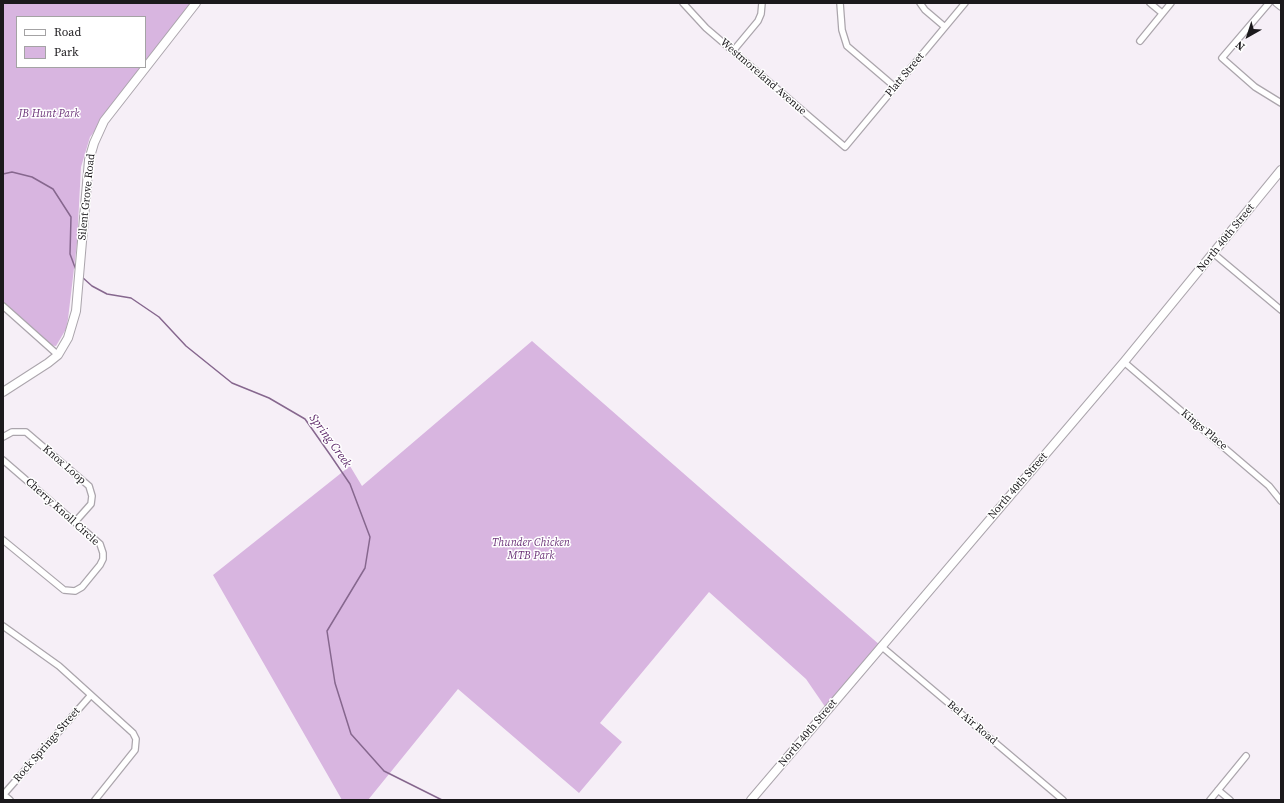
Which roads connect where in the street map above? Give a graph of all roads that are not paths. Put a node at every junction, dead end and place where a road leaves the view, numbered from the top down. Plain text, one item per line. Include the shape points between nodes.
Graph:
1 (196, 3) edge
2 (684, 3) edge
3 (762, 3) edge
4 (840, 3) edge
5 (920, 3) edge
6 (966, 3) edge
7 (1150, 3) edge
8 (1171, 3) edge
9 (1269, 3) edge
10 (1276, 3) edge
11 (1281, 7) edge
12 (1162, 13) junction
13 (945, 28) junction
14 (1140, 41) dead end
15 (733, 51) junction
16 (146, 67) edge
17 (145, 68) edge
18 (895, 87) junction
19 (1281, 103) edge
20 (845, 147) joint
21 (1281, 170) edge
22 (1213, 253) junction
23 (3, 306) edge
24 (1281, 310) edge
25 (58, 355) junction
26 (1124, 362) junction
27 (3, 392) edge
28 (3, 437) edge
29 (3, 460) edge
30 (1281, 501) edge
31 (75, 522) junction
32 (3, 540) edge
33 (3, 626) edge
34 (881, 646) junction
35 (91, 695) junction
36 (1246, 756) dead end
37 (1218, 790) junction
38 (4, 794) edge
39 (10, 800) edge
40 (95, 800) edge
41 (751, 800) edge
42 (1063, 800) edge
43 (1210, 800) edge
44 (1230, 800) edge

1 - 16 street, Silent Grove Road
2 - 15 street, Westmoreland Avenue via 706,28
3 - 15 street via 758,20
4 - 18 street via 843,34 847,46
5 - 13 street
6 - 13 street, Platt Street
7 - 12 street
8 - 12 street
9 - 19 street via 1222,58 1254,87
10 - 11 street
12 - 14 street
13 - 18 street, Platt Street
15 - 20 street, Westmoreland Avenue
17 - 25 street, Silent Grove Road via 104,121 94,143 89,160 76,311 68,338
18 - 20 street, Platt Street
21 - 22 street, North 40th Street
22 - 24 street
22 - 26 street, North 40th Street
23 - 25 street
25 - 27 street, Silent Grove Road
26 - 30 street, Kings Place via 1269,486
26 - 34 street, North 40th Street
28 - 31 street, Knox Loop via 12,432 26,432 88,486 92,496 91,504
29 - 31 street, Cherry Knoll Circle
31 - 32 street, Cherry Knoll Circle via 100,544 103,553 100,565 78,590 69,592 59,588
33 - 35 street via 59,666
34 - 41 street, North 40th Street
34 - 42 street, Bel Air Road
35 - 38 street, Rock Springs Street
35 - 40 street via 130,728 136,739 135,750
36 - 37 street
37 - 43 street
37 - 44 street
38 - 39 street

